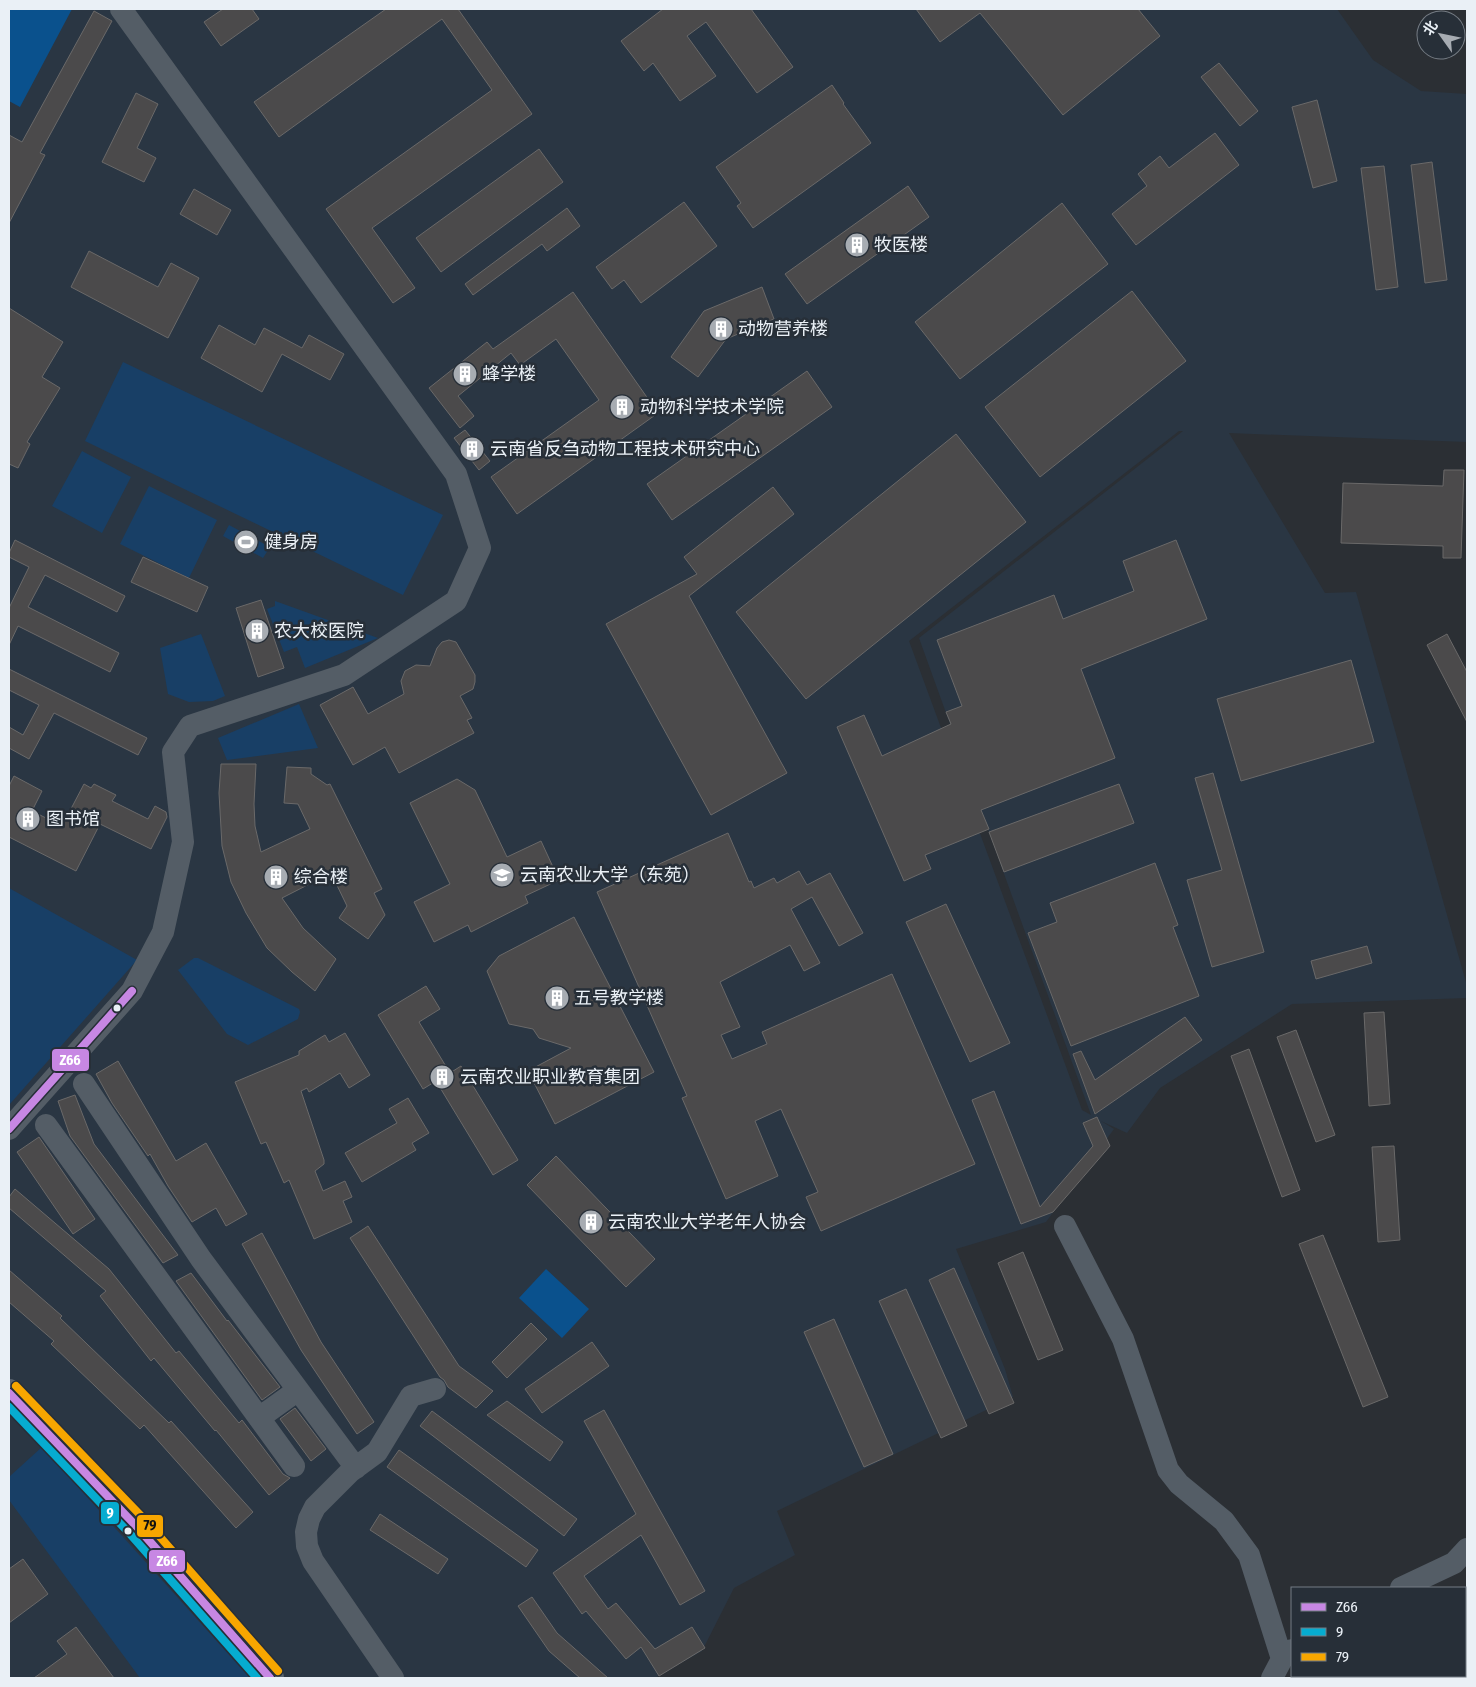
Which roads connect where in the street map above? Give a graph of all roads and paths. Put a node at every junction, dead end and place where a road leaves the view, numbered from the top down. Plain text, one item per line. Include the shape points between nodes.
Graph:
1 (122, 9) edge
2 (84, 1084) dead end
3 (46, 1125) dead end
4 (9, 1129) edge
5 (1066, 1226) dead end
6 (436, 1389) dead end
7 (298, 1390) junction
8 (9, 1393) edge
9 (259, 1418) junction
10 (294, 1466) dead end
11 (356, 1468) junction
12 (1467, 1549) edge
13 (1403, 1587) edge
14 (1282, 1662) edge
15 (270, 1678) edge
16 (393, 1678) edge

1 - 4 street via 456,474 480,548 456,601 344,675 190,726 173,752 183,842 163,932 132,991
2 - 7 street via 201,1259
3 - 9 street
5 - 14 street via 1123,1339 1168,1470 1179,1484 1224,1521 1249,1555
6 - 11 street via 411,1396 377,1452
7 - 9 street
7 - 11 street
8 - 15 main road via 138,1528
9 - 10 street
11 - 16 street via 315,1507 306,1532 307,1546 313,1561
12 - 13 street via 1454,1563

